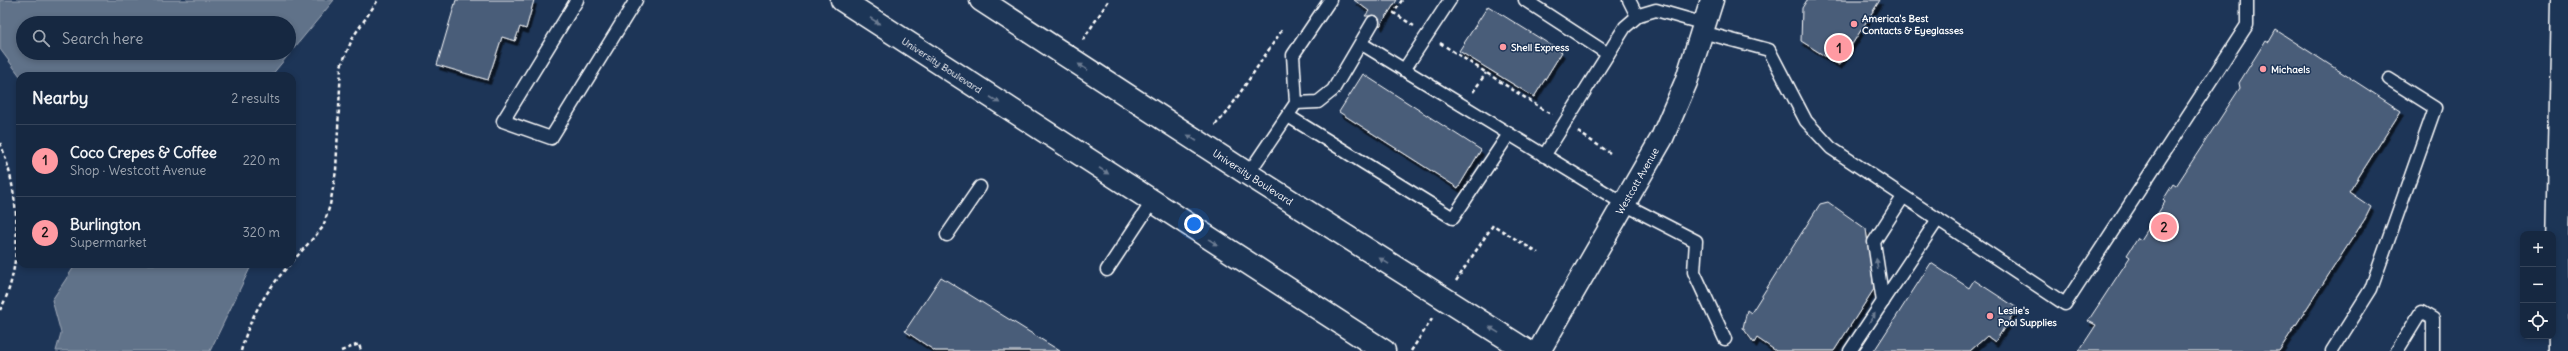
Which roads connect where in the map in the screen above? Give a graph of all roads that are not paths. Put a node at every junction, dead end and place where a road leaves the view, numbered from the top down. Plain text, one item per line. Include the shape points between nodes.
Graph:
1 (578, 0) edge
2 (636, 0) edge
3 (842, 0) edge
4 (981, 0) edge
5 (1330, 0) edge
6 (1450, 0) edge
7 (1525, 0) edge
8 (1629, 0) edge
9 (1712, 0) edge
10 (2247, 0) edge
11 (2563, 0) edge
12 (1637, 16) junction
13 (1373, 22) dead end
14 (1704, 28) junction
15 (1362, 44) junction
16 (1608, 54) junction
17 (1404, 70) junction
18 (2389, 79) dead end
19 (1296, 103) junction
20 (1288, 116) junction
21 (1509, 134) junction
22 (1544, 156) junction
23 (1248, 174) junction
24 (980, 186) dead end
25 (1903, 197) junction
26 (1152, 202) junction
27 (1624, 204) junction
28 (1938, 219) junction
29 (948, 235) dead end
30 (1107, 270) dead end
31 (1883, 302) junction
32 (1725, 339) dead end
33 (1384, 351) edge
34 (1527, 351) edge
35 (1539, 351) edge
36 (1850, 351) edge
37 (2332, 351) edge
38 (2397, 351) edge
39 (2433, 351) edge
40 (2560, 351) edge

1 - 2 lane via 503,121 551,138
3 -> 26 main road, University Boulevard
23 -> 4 main road, University Boulevard
5 - 19 lane via 1293,55
6 - 17 lane
7 - 16 lane
8 - 12 lane
9 - 14 main road, Westcott Avenue
10 - 28 lane via 2247,25 2065,304
11 - 40 main road via 2558,247
12 - 14 lane via 1656,10
12 - 16 lane via 1625,27
13 - 15 lane
14 - 25 lane via 1769,50 1810,125 1831,148
14 - 27 main road, Westcott Avenue via 1686,82 1662,138
15 - 17 lane
15 - 19 lane via 1333,90 1318,102
16 - 22 lane
17 - 21 lane
18 - 37 lane via 2435,108 2371,289
19 - 20 lane
20 - 21 lane via 1453,218
20 - 23 lane
21 - 22 lane
22 - 27 lane
34 -> 23 main road, University Boulevard
24 - 29 lane
25 - 28 lane
31 -> 25 lane via 1874,242
26 - 30 lane
26 -> 33 main road, University Boulevard
27 - 32 lane via 1696,241 1694,272
27 - 35 main road, Westcott Avenue
28 - 31 lane
36 -> 31 lane
38 - 39 lane via 2421,312 2433,319

